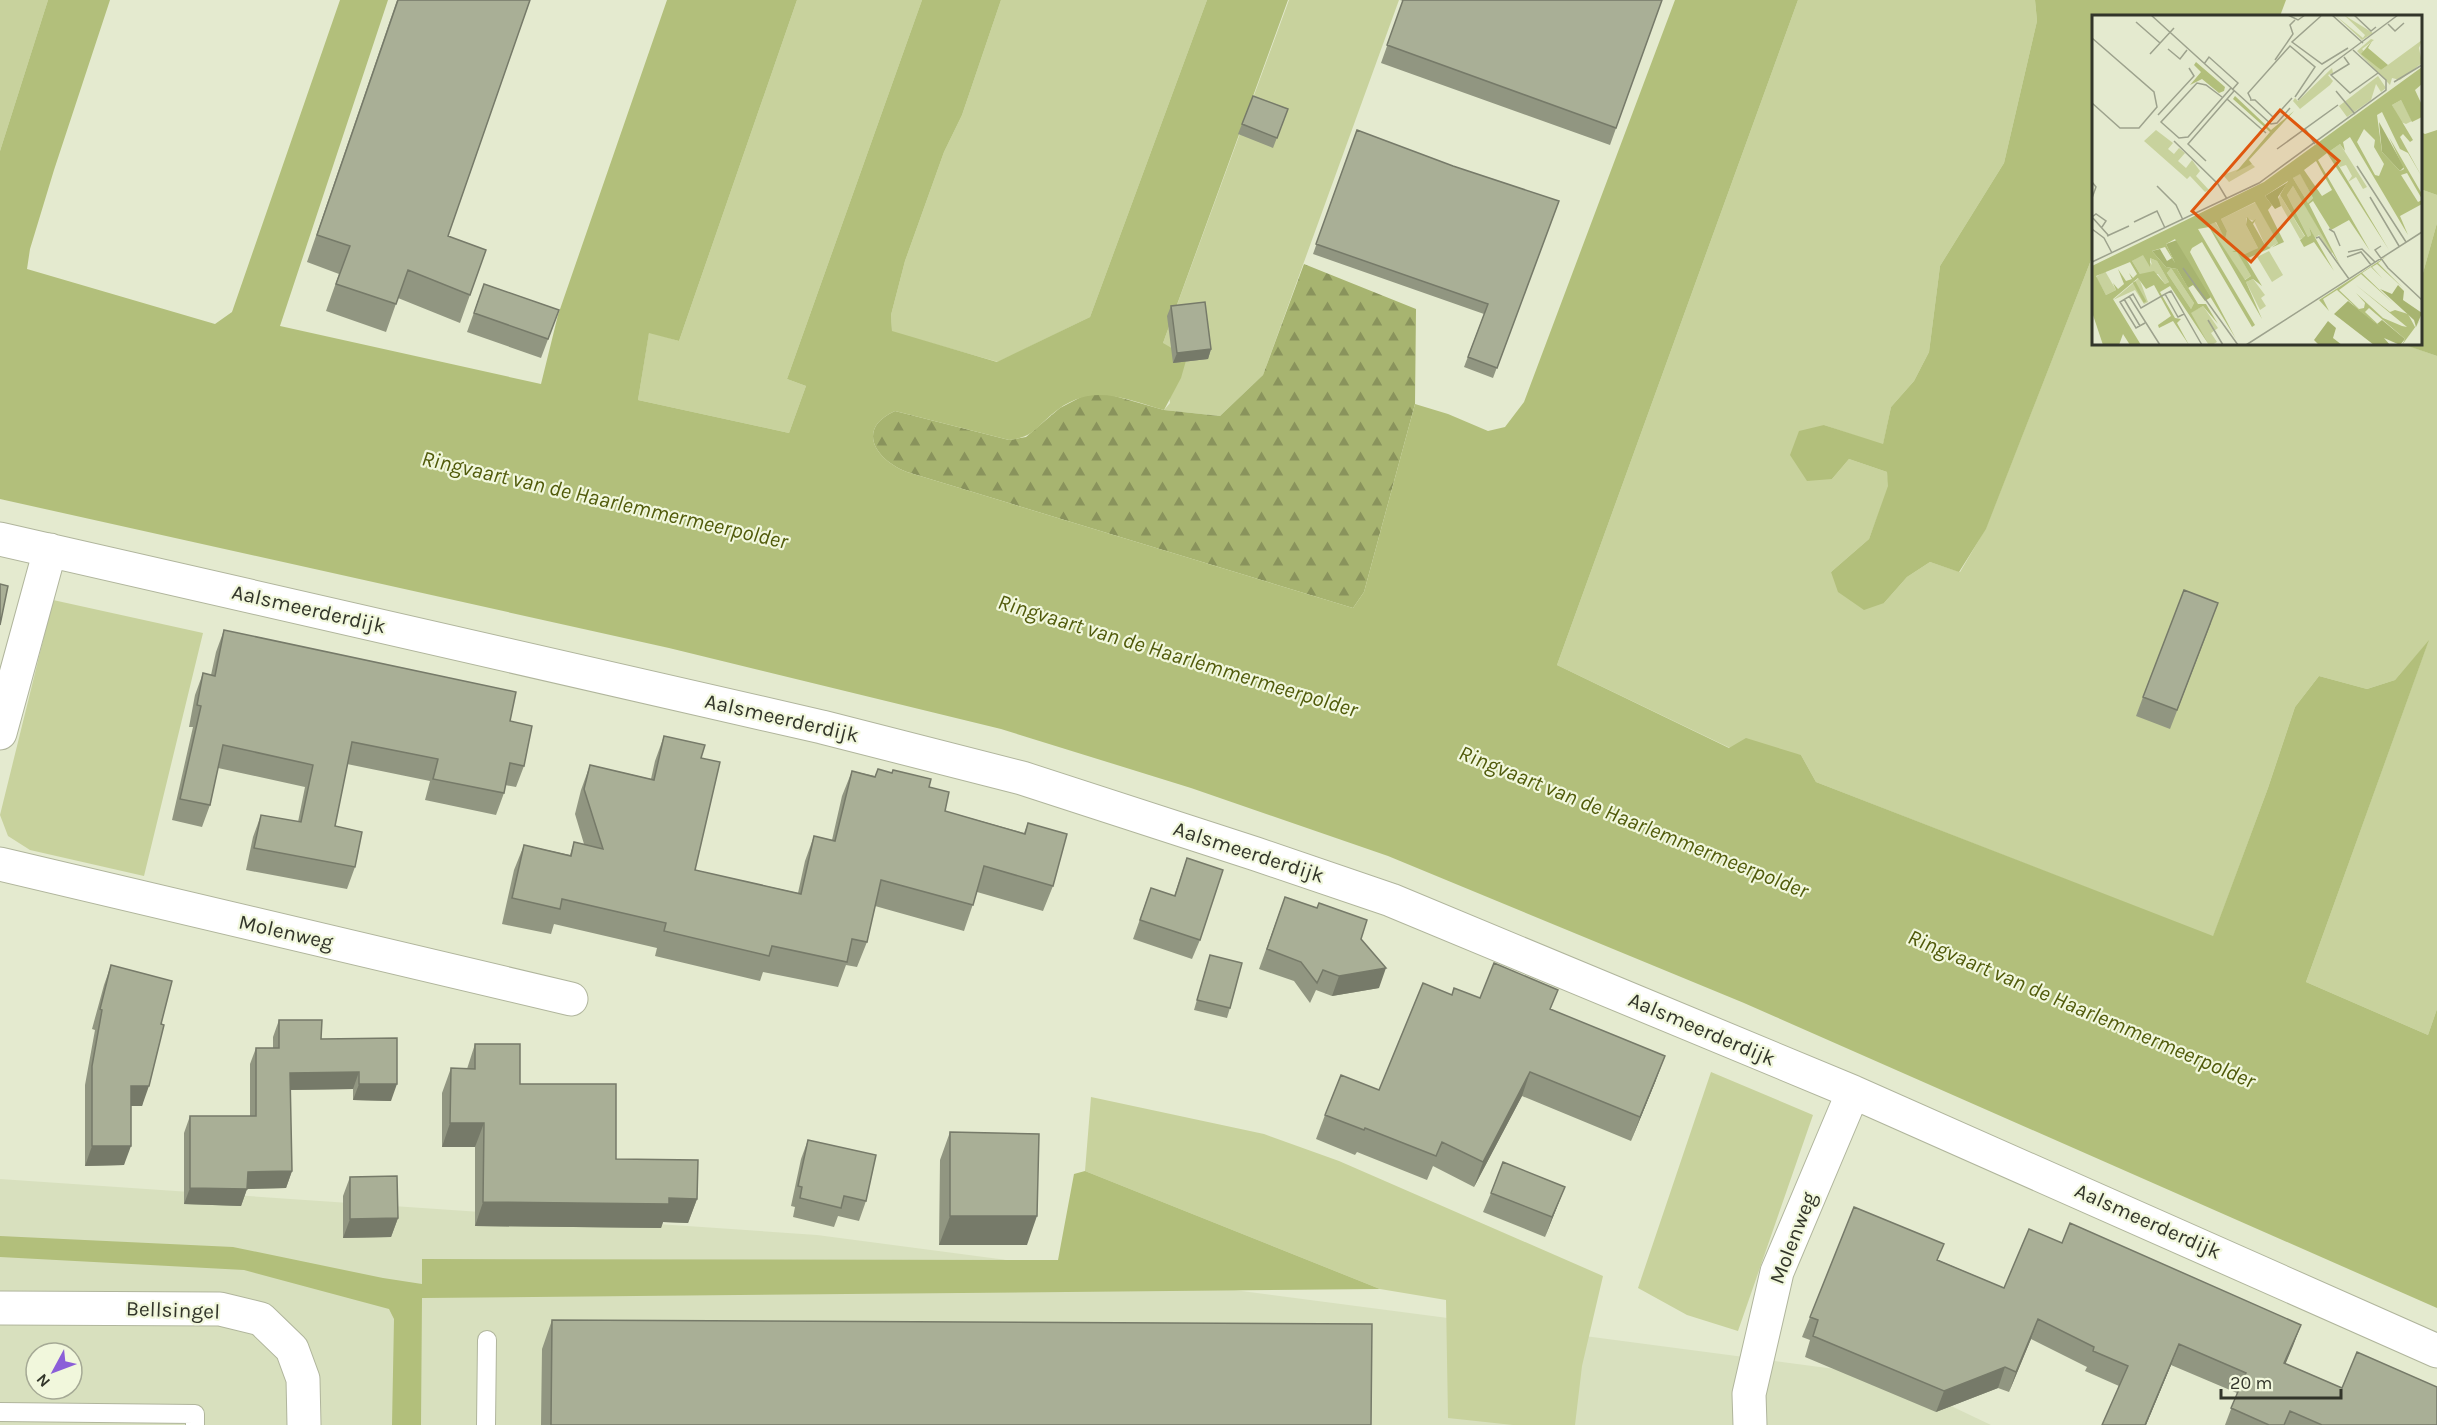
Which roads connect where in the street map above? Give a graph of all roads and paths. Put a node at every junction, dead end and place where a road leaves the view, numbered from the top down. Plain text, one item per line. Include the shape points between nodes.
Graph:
1 (0, 539) edge
2 (50, 550) junction
3 (0, 733) edge
4 (0, 864) edge
5 (572, 999) dead end
6 (1853, 1092) junction
7 (0, 1308) edge
8 (487, 1340) dead end
9 (2437, 1351) edge
10 (0, 1412) edge
11 (195, 1425) edge
12 (304, 1425) edge
13 (486, 1425) edge
14 (1750, 1425) edge

1 - 2 street, Aalsmeerderdijk
2 - 3 street
2 - 6 street, Aalsmeerderdijk via 822,727 1022,778 1391,900
4 - 5 street, Molenweg
6 - 9 street, Aalsmeerderdijk
6 - 14 street, Molenweg via 1776,1272 1749,1394
7 - 12 street, Bellsingel via 220,1309 261,1320 292,1349 303,1379
8 - 13 lane
10 - 11 lane via 195,1414

